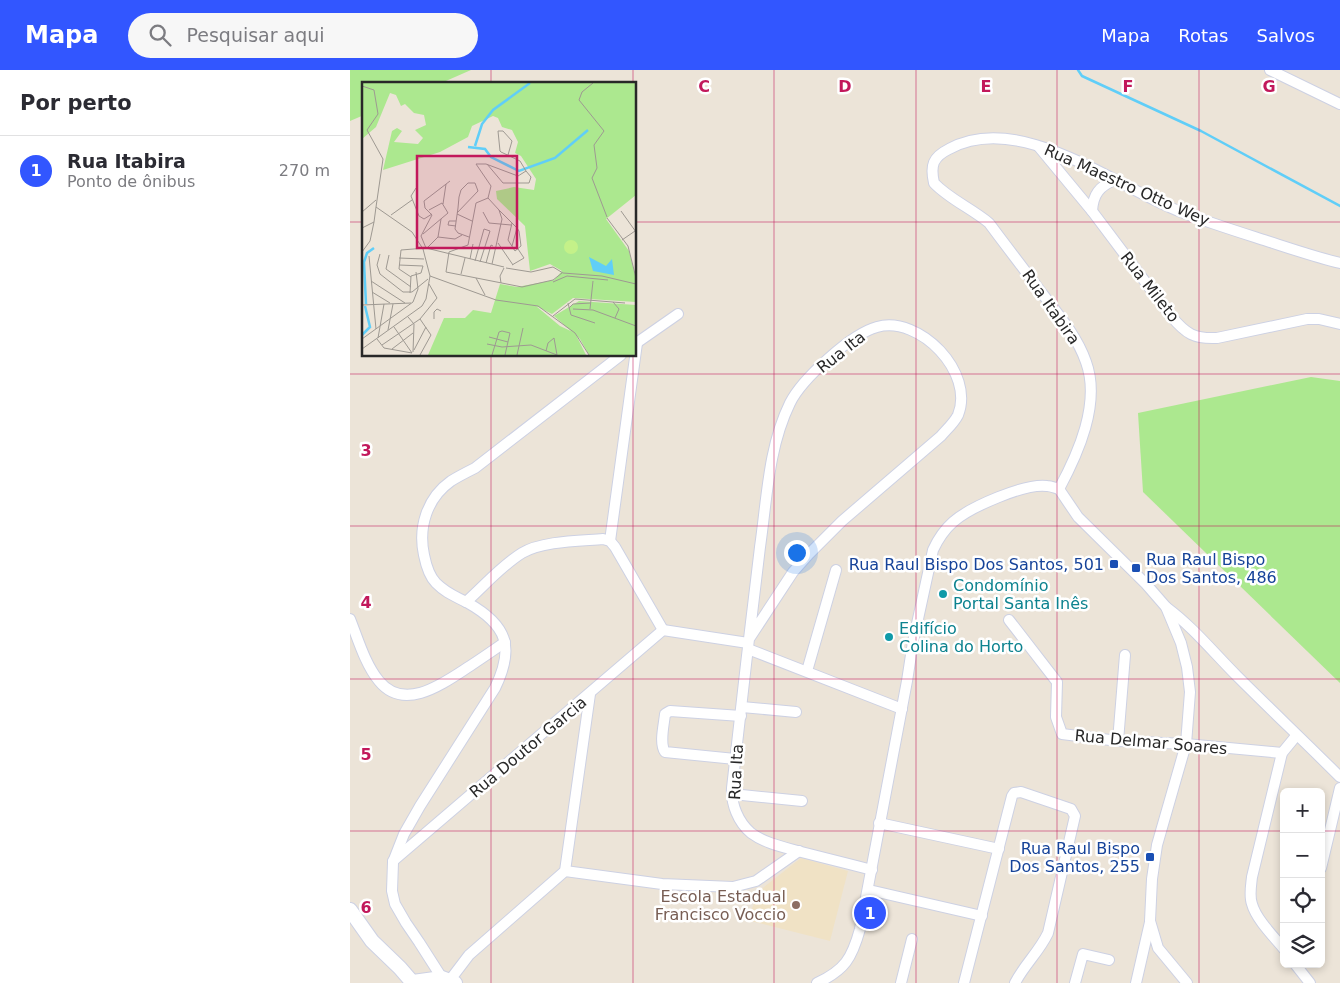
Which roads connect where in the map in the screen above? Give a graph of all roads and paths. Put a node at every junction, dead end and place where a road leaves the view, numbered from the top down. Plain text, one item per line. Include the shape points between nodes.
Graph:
1 (1270, 70) edge
2 (1340, 104) edge
3 (1037, 145) junction
4 (942, 152) joint
5 (1115, 180) junction
6 (1092, 211) junction
7 (1340, 262) edge
8 (678, 314) dead end
9 (1340, 324) edge
10 (636, 344) edge
11 (620, 356) edge
12 (634, 356) edge
13 (1059, 489) junction
14 (610, 541) junction
15 (836, 570) dead end
16 (466, 602) junction
17 (1166, 607) junction
18 (350, 619) edge
19 (1009, 620) dead end
20 (663, 630) junction
21 (505, 642) junction
22 (748, 643) junction
23 (1125, 655) dead end
24 (806, 671) junction
25 (590, 694) junction
26 (902, 709) junction
27 (741, 711) junction
28 (796, 712) dead end
29 (1296, 736) junction
30 (1118, 741) junction
31 (1186, 744) junction
32 (1282, 753) junction
33 (736, 759) junction
34 (1340, 777) edge
35 (1340, 788) edge
36 (732, 794) junction
37 (802, 801) dead end
38 (879, 823) junction
39 (999, 849) junction
40 (799, 851) junction
41 (1325, 851) edge
42 (393, 862) junction
43 (872, 870) junction
44 (565, 871) junction
45 (869, 890) junction
46 (350, 910) edge
47 (982, 916) junction
48 (1150, 921) junction
49 (912, 939) dead end
50 (1280, 944) edge
51 (1109, 960) dead end
52 (1299, 968) edge
53 (429, 982) edge
54 (817, 983) edge
55 (902, 983) edge
56 (964, 983) edge
57 (1015, 983) edge
58 (1075, 983) edge
59 (1136, 983) edge
60 (1187, 983) edge
61 (1310, 983) edge

1 - 2 street
3 - 4 street, Rua Maestro Otto Wey via 988,139 954,146
3 - 5 street, Rua Maestro Otto Wey via 1088,165
3 - 6 street, Rua Mileto
4 - 13 street, Rua Itabira via 933,164 934,182 988,223 1064,322 1087,364 1090,401 1086,425 1080,448
5 - 6 street via 1094,196
5 - 7 street, Rua Maestro Otto Wey via 1180,212
6 - 9 street, Rua Mileto via 1171,316 1192,336 1218,338 1308,319
8 - 10 street
11 - 16 street via 433,498 422,533 426,566 446,593
12 - 14 street
13 - 17 street via 1078,517
13 - 26 street via 1046,485 1031,487 980,504 954,521 939,537 930,556
14 - 16 street via 602,539 534,548 523,553
14 - 20 street
15 - 24 street
16 - 21 street via 492,619
17 - 29 street via 1196,632
17 - 31 street via 1187,667 1190,692
18 - 21 street via 374,674 385,688 396,693 418,694 442,685
19 - 30 street, Rua Delmar Soares via 1056,682 1056,717 1062,734
20 - 22 street
20 - 25 street, Rua Doutor Garcia
21 - 42 street via 506,662 495,688 420,806
22 - 22 street, Rua Ita via 768,479 782,424 792,400 812,373 861,334 889,326 911,329 923,335 938,348 954,371 960,392 958,415 941,436 842,521 809,554 793,572
22 - 24 street
22 - 27 street, Rua Ita
23 - 30 street
24 - 26 street
25 - 42 street, Rua Doutor Garcia
25 - 44 street
26 - 38 street
27 - 28 street
27 - 33 street, Rua Ita
27 - 33 street via 670,711 665,714 662,742 665,752
29 - 32 street
29 - 34 street
30 - 31 street, Rua Delmar Soares
31 - 32 street, Rua Delmar Soares
31 - 48 street via 1157,846
32 - 50 street via 1250,891 1254,912
33 - 36 street, Rua Ita
35 - 41 street
36 - 37 street
36 - 40 street, Rua Ita via 739,818 750,832 769,843
38 - 39 street
38 - 43 street
39 - 47 street
39 - 57 street via 1014,793 1021,792 1072,809 1075,814 1048,933 1040,950
40 - 43 street, Rua Ita
40 - 44 street via 756,881 733,887 662,884
42 - 53 street via 395,904 419,942
43 - 45 street
44 - 53 street via 475,949
45 - 47 street
45 - 54 street via 854,949 834,976
46 - 53 main road via 372,941 400,968
47 - 56 street
48 - 59 street
48 - 60 street via 1158,948
49 - 55 street
51 - 58 street via 1083,954
52 - 61 street

